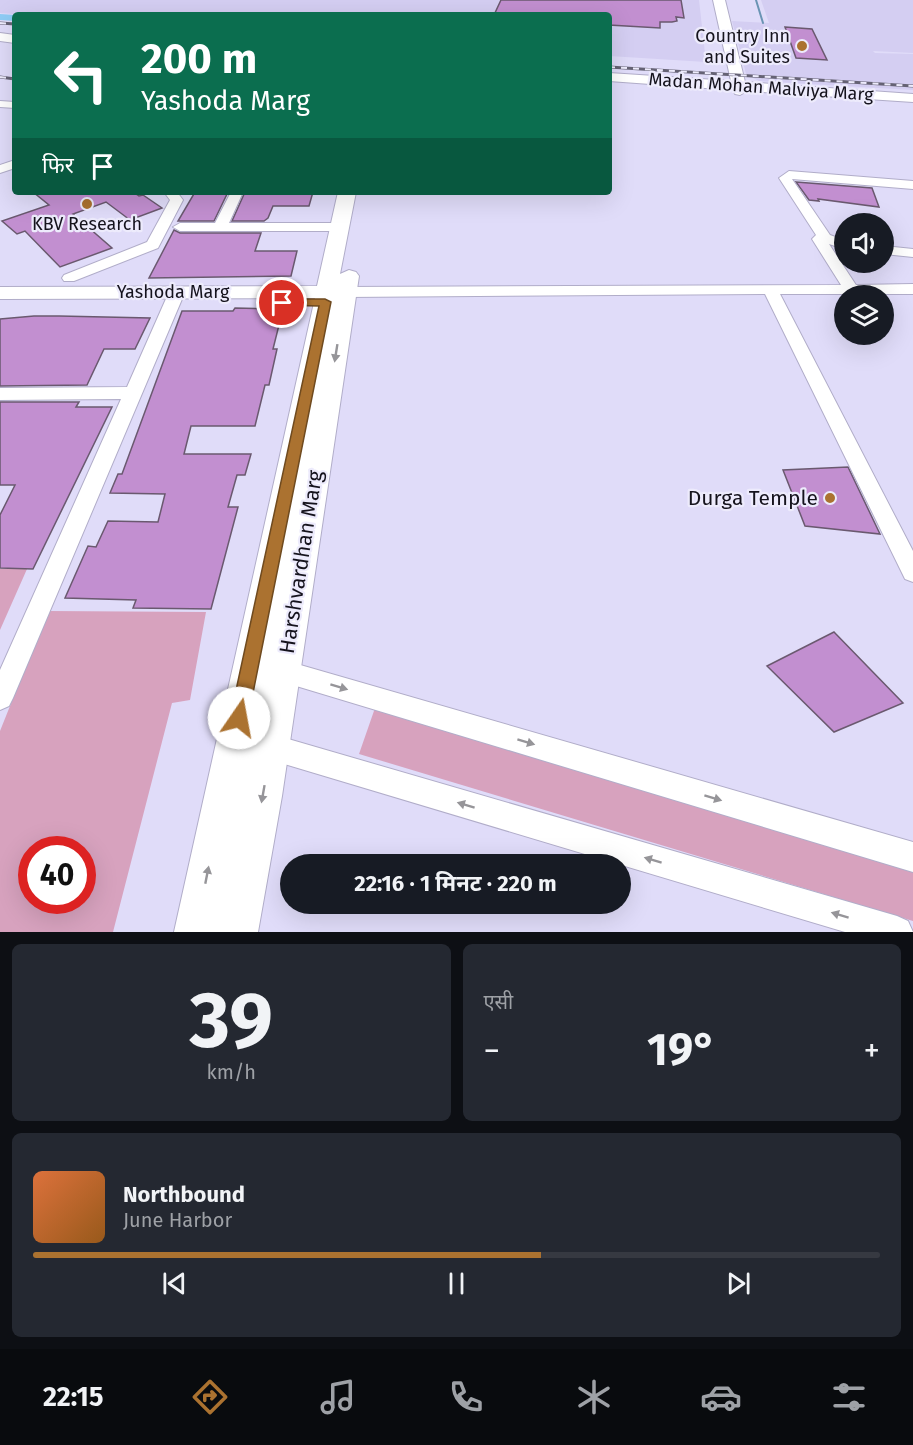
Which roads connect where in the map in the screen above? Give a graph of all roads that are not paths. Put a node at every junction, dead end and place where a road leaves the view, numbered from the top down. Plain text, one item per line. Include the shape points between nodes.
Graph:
1 (719, 0) edge
2 (612, 77) edge
3 (612, 82) edge
4 (739, 89) junction
5 (913, 98) edge
6 (913, 103) edge
7 (913, 185) edge
8 (173, 195) edge
9 (236, 195) edge
10 (346, 195) edge
11 (362, 195) edge
12 (180, 227) dead end
13 (220, 227) junction
14 (341, 227) junction
15 (819, 239) dead end
16 (834, 241) edge
17 (894, 251) edge
18 (913, 253) edge
19 (69, 278) dead end
20 (843, 285) edge
21 (913, 289) edge
22 (894, 290) edge
23 (0, 293) edge
24 (834, 294) edge
25 (773, 295) junction
26 (336, 297) junction
27 (175, 298) junction
28 (913, 299) edge
29 (894, 300) edge
30 (0, 304) edge
31 (133, 393) junction
32 (0, 394) edge
33 (913, 573) edge
34 (250, 661) junction
35 (283, 671) junction
36 (0, 698) edge
37 (235, 736) junction
38 (271, 747) junction
39 (913, 857) edge
40 (195, 932) edge
41 (237, 932) edge
42 (897, 932) edge

1 - 4 street
2 - 4 street, Madan Mohan Malviya Marg
3 - 4 street, Madan Mohan Malviya Marg
4 - 5 street, Madan Mohan Malviya Marg
4 - 6 street, Madan Mohan Malviya Marg
7 - 16 street via 789,175 785,178 825,238
8 - 19 street via 177,200 153,245
9 - 13 street
10 - 14 street, Harshvardhan Marg
11 - 26 street, Harshvardhan Marg
12 - 13 street
13 - 14 street
14 - 26 street, Harshvardhan Marg
15 - 20 street
17 - 18 street
21 - 22 street
23 - 27 street, Yashoda Marg
24 - 25 street
25 - 26 street
25 - 33 street
26 - 27 street, Yashoda Marg
26 - 34 street, Harshvardhan Marg
26 -> 35 street, Harshvardhan Marg
27 - 30 street, Yashoda Marg
27 - 31 street
28 - 29 street
31 - 32 street
31 - 36 street
34 - 35 street
34 - 37 street, Harshvardhan Marg
35 - 38 street, Harshvardhan Marg
35 -> 39 street
37 - 38 street
40 -> 37 street, Harshvardhan Marg
38 -> 41 street, Harshvardhan Marg
42 -> 38 street

